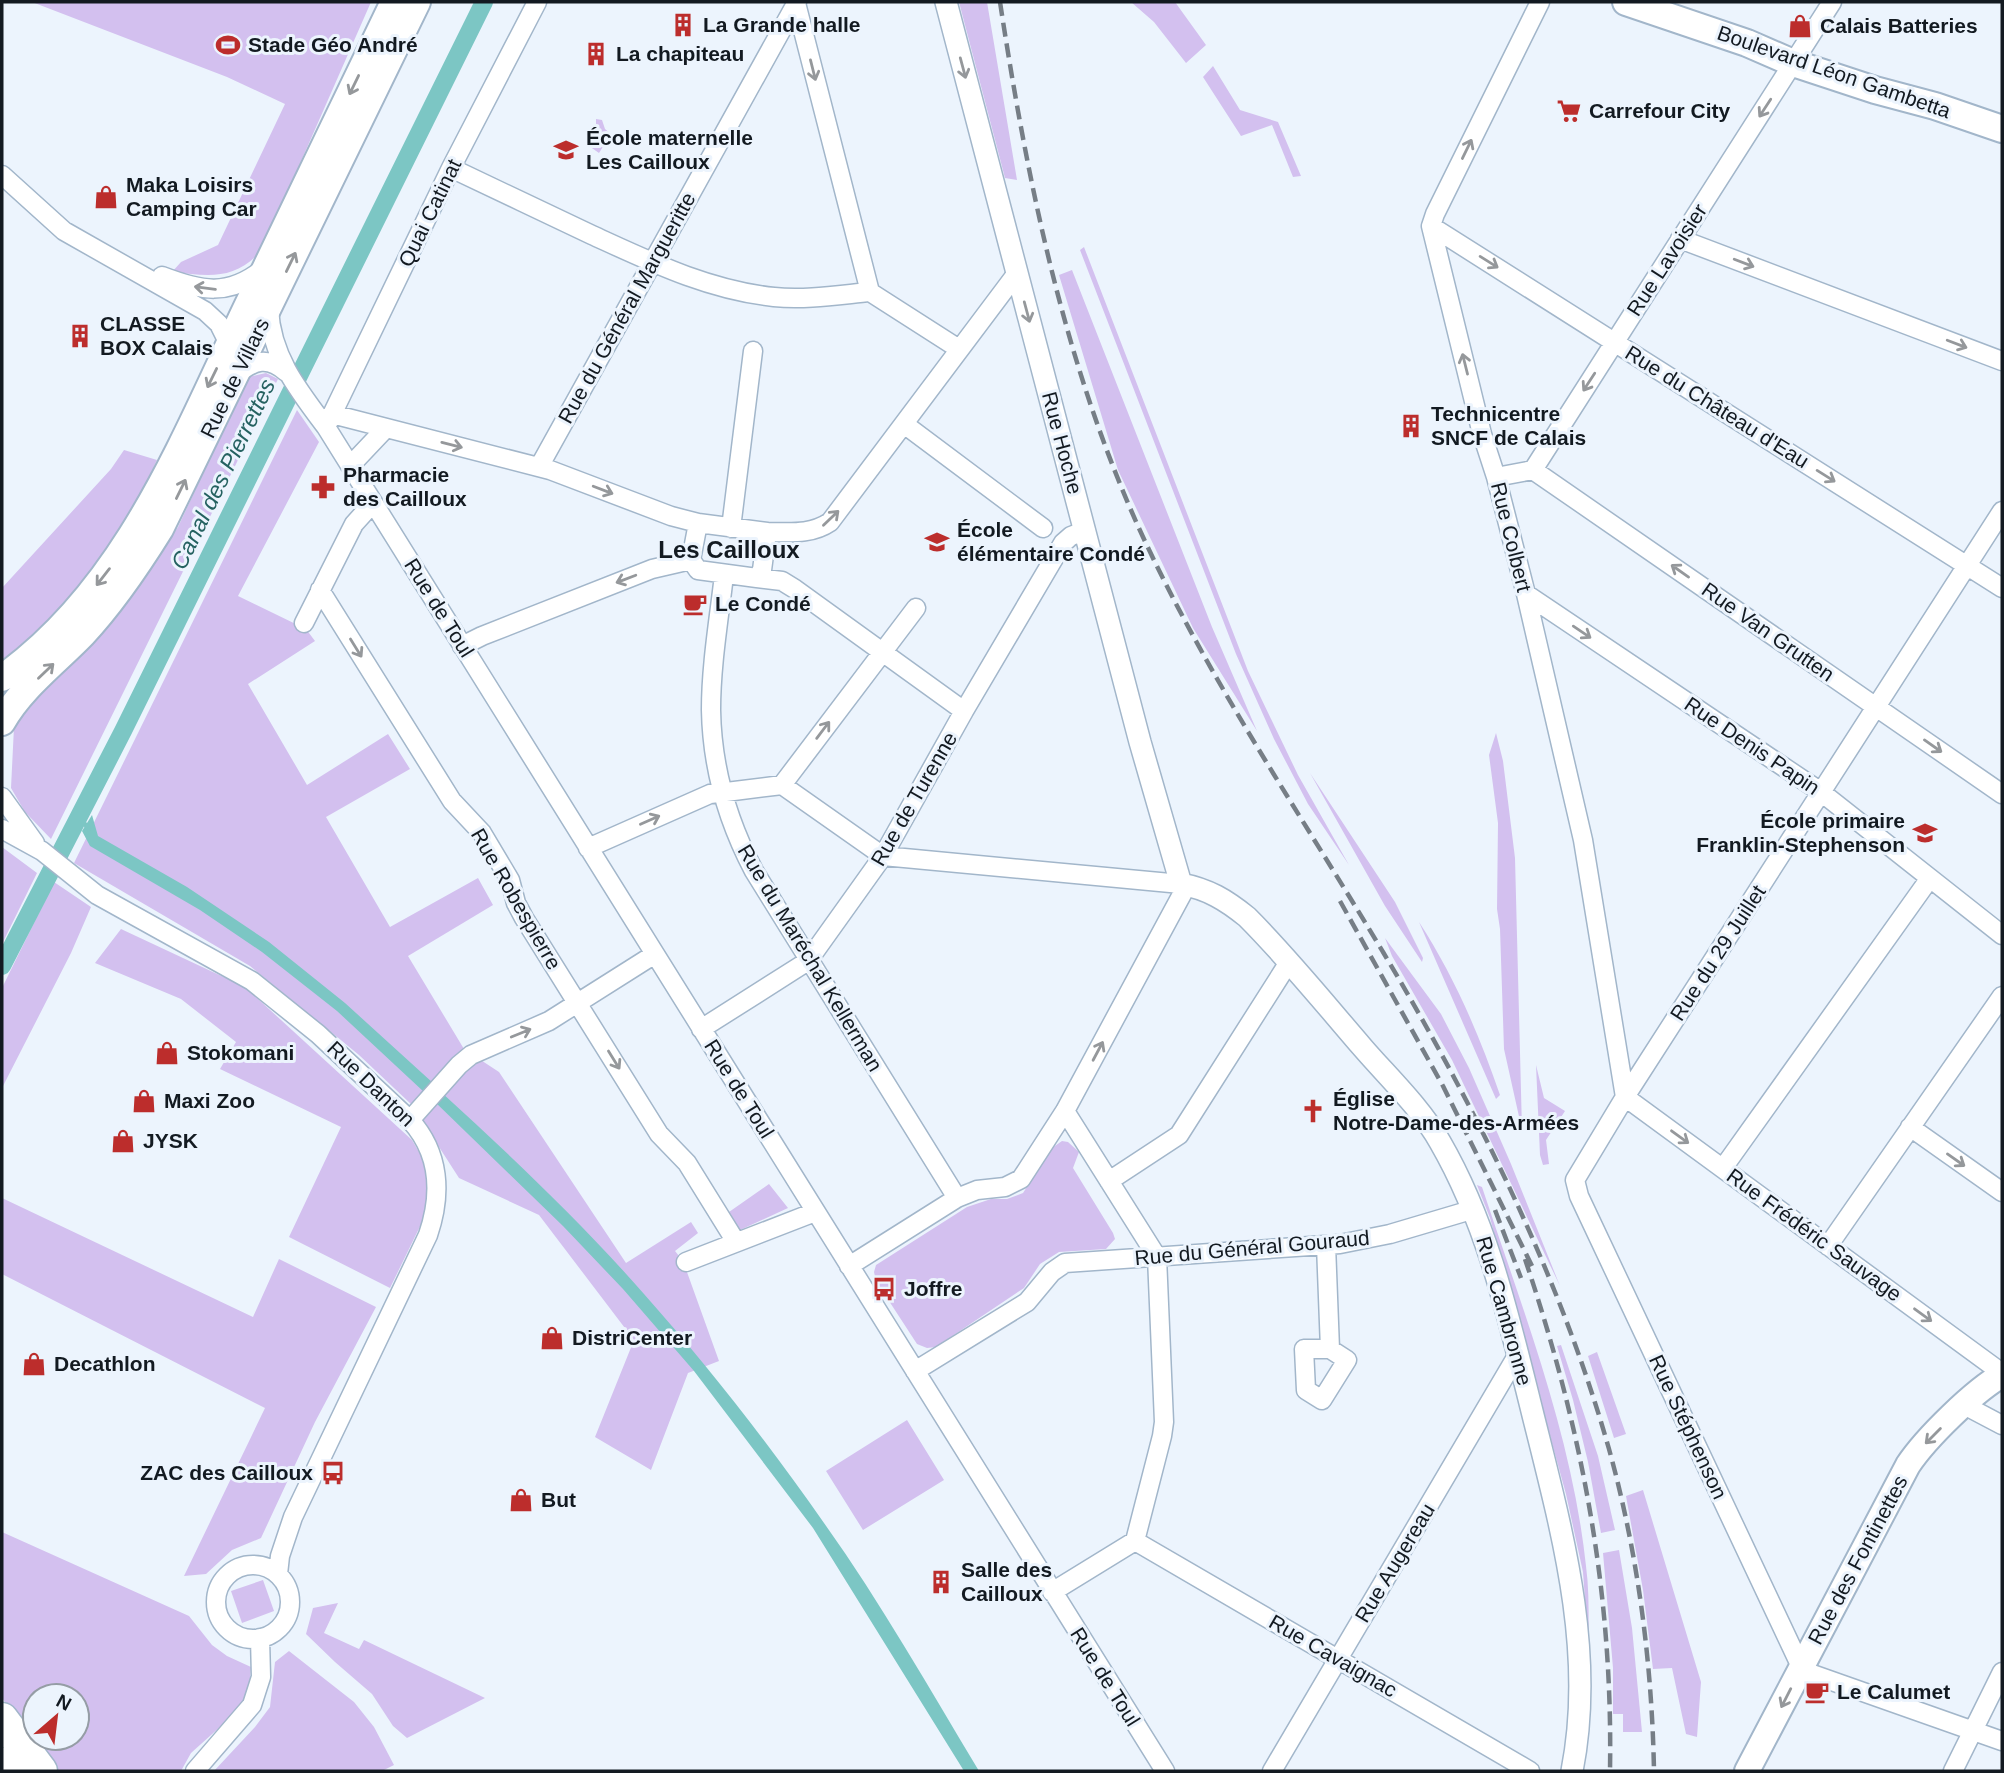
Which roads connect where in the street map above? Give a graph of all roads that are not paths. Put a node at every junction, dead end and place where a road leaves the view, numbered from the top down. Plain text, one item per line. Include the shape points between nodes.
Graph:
1 (394, 2) edge
2 (417, 2) edge
3 (537, 2) edge
4 (946, 2) edge
5 (1540, 2) edge
6 (1626, 2) edge
7 (1659, 2) edge
8 (1832, 2) edge
9 (796, 3) edge
10 (1797, 57) junction
11 (2002, 118) edge
12 (2002, 129) edge
13 (451, 168) junction
14 (2, 174) edge
15 (1431, 226) junction
16 (1681, 239) junction
17 (103, 254) junction
18 (651, 262) junction
19 (267, 266) junction
20 (1017, 273) junction
21 (870, 292) junction
22 (270, 318) junction
23 (1615, 342) junction
24 (229, 344) junction
25 (959, 349) junction
26 (753, 351) dead end
27 (2002, 361) edge
28 (286, 373) junction
29 (236, 375) junction
30 (329, 420) junction
31 (904, 424) junction
32 (386, 428) junction
33 (350, 466) junction
34 (539, 467) junction
35 (1534, 470) junction
36 (1496, 477) junction
37 (373, 503) junction
38 (2002, 510) edge
39 (698, 523) junction
40 (731, 528) junction
41 (1044, 528) dead end
42 (1084, 531) junction
43 (767, 532) junction
44 (691, 560) junction
45 (1968, 566) junction
46 (724, 575) junction
47 (757, 578) junction
48 (2002, 588) edge
49 (320, 590) junction
50 (1525, 594) junction
51 (916, 608) dead end
52 (304, 623) dead end
53 (462, 646) junction
54 (883, 652) junction
55 (2, 678) edge
56 (1877, 707) junction
57 (964, 711) junction
58 (2, 722) edge
59 (782, 785) junction
60 (723, 791) junction
61 (1821, 792) junction
62 (2002, 794) edge
63 (2, 797) edge
64 (2, 829) edge
65 (588, 849) junction
66 (42, 851) junction
67 (883, 856) junction
68 (1930, 878) junction
69 (1184, 885) junction
70 (2002, 935) edge
71 (655, 954) junction
72 (808, 961) junction
73 (1289, 962) junction
74 (2002, 996) edge
75 (578, 1002) junction
76 (701, 1029) junction
77 (1625, 1097) junction
78 (1065, 1111) junction
79 (410, 1120) junction
80 (1910, 1127) junction
81 (1723, 1168) junction
82 (1109, 1181) junction
83 (1575, 1186) joint
84 (2002, 1192) edge
85 (957, 1198) junction
86 (1471, 1210) junction
87 (816, 1212) junction
88 (736, 1242) junction
89 (1325, 1245) junction
90 (1828, 1246) junction
91 (1157, 1257) junction
92 (686, 1262) dead end
93 (849, 1266) junction
94 (1329, 1349) dead end
95 (1518, 1354) junction
96 (915, 1371) junction
97 (2002, 1374) edge
98 (1964, 1405) junction
99 (2002, 1425) edge
100 (293, 1517) junction
101 (1135, 1541) junction
102 (255, 1565) junction
103 (278, 1574) junction
104 (1052, 1592) junction
105 (260, 1638) junction
106 (1338, 1659) junction
107 (1801, 1667) junction
108 (2002, 1672) edge
109 (2, 1719) edge
110 (1973, 1731) junction
111 (2002, 1741) edge
112 (2, 1764) edge
113 (8, 1771) edge
114 (41, 1771) edge
115 (195, 1771) edge
116 (1165, 1771) edge
117 (1272, 1771) edge
118 (1530, 1771) edge
119 (1572, 1771) edge
120 (1748, 1771) edge
121 (1952, 1771) edge

1 -> 19 main road, Rue de Villars
22 -> 2 main road, Rue de Villars
3 - 13 street, Quai Catinat
4 -> 20 street, Rue Hoche
15 -> 5 street
6 - 10 main road, Boulevard Léon Gambetta
7 - 10 main road, Boulevard Léon Gambetta
8 - 10 street, Rue Lavoisier
9 - 18 street, Rue du Général Margueritte
9 -> 21 street
10 - 11 main road, Boulevard Léon Gambetta
10 - 12 main road, Boulevard Léon Gambetta via 1875,90
10 -> 16 street, Rue Lavoisier
13 - 18 street
13 - 30 street, Quai Catinat
14 - 17 street via 64,231
15 -> 23 street, Rue du Château d'Eau
36 -> 15 street, Rue Colbert
16 - 23 street, Rue Lavoisier
16 -> 27 street
19 -> 17 street via 246,282 215,289 181,283
17 - 24 street via 205,311 219,324
18 - 21 street via 704,283 774,297
18 - 34 street, Rue du Général Margueritte
19 - 24 main road, Rue de Villars
20 - 25 street
20 -> 42 street, Rue Hoche
21 - 25 street
22 - 28 street
22 - 29 main road, Rue de Villars
23 -> 35 street, Rue Lavoisier
23 -> 45 street, Rue du Château d'Eau
24 -> 55 main road, Rue de Villars via 122,551 62,626
25 - 31 street
26 - 40 street
28 - 29 street via 268,361 252,363
28 - 30 street, Rue de Toul via 312,408
58 -> 29 main road, Rue de Villars via 19,697 97,618 144,555 175,503
30 - 32 street
30 - 33 street, Rue de Toul
31 - 41 street
43 -> 31 street via 806,531 830,522
32 - 33 street
32 -> 34 street
33 - 37 street, Rue de Toul
34 -> 39 street
35 - 36 street
56 -> 35 street, Rue Van Grutten
36 - 50 street, Rue Colbert
37 - 49 street via 354,524
37 - 53 street, Rue de Toul
38 - 45 street, Rue du 29 Juillet
39 - 40 street
39 - 44 street
40 - 43 street
42 - 57 street, Rue de Turenne via 1063,543
42 - 69 street, Rue Hoche
43 - 47 street
44 - 46 street via 698,570
44 -> 53 street via 652,569
45 - 48 street, Rue du Château d'Eau
45 - 56 street, Rue du 29 Juillet
46 - 47 street
46 - 60 street, Rue du Maréchal Kellerman via 711,710
47 - 54 street via 782,581
49 - 52 street
49 -> 75 street, Rue Robespierre via 452,802 482,833 510,880 519,910
50 -> 61 street, Rue Denis Papin
50 - 77 street, Rue Colbert via 1583,840
51 - 54 street
53 - 65 street, Rue de Toul
54 - 57 street
59 -> 54 street
56 - 61 street, Rue du 29 Juillet
56 -> 62 street, Rue Van Grutten
57 - 67 street, Rue de Turenne
59 - 60 street
59 - 67 street
65 -> 60 street
60 - 72 street, Rue du Maréchal Kellerman via 745,854
61 - 68 street, Rue Denis Papin
61 - 77 street, Rue du 29 Juillet
63 - 66 street
64 - 66 street
65 - 71 street, Rue de Toul
66 - 79 street, Rue Danton via 97,895 252,981 318,1034
67 - 69 street
67 - 72 street, Rue de Turenne
68 - 70 street, Rue Denis Papin
68 - 81 street
69 - 73 street, Rue Cambronne via 1228,902
78 -> 69 street
71 - 75 street
71 - 76 street, Rue de Toul
72 - 76 street, Rue de Turenne
72 - 85 street, Rue du Maréchal Kellerman
73 - 82 street via 1179,1135
73 - 86 street, Rue Cambronne via 1430,1127
74 - 80 street
79 -> 75 street via 471,1055 549,1021
75 -> 88 street, Rue Robespierre via 659,1133 688,1163
76 - 87 street, Rue de Toul
77 -> 81 street, Rue Frédéric Sauvage
77 - 83 street, Rue du 29 Juillet via 1579,1171
78 - 82 street
78 - 85 street via 1021,1179
79 - 100 street, Rue Danton via 434,1161 438,1183 434,1216
80 -> 84 street
80 - 90 street
81 - 90 street, Rue Frédéric Sauvage
82 - 91 street
83 - 107 street, Rue Stéphenson
85 - 93 street
86 - 89 street, Rue du Général Gouraud via 1390,1234
86 - 95 street, Rue Cambronne via 1494,1265
87 - 88 street
87 - 93 street, Rue de Toul
88 - 92 street
89 - 91 street, Rue du Général Gouraud
89 - 94 street
90 -> 97 street, Rue Frédéric Sauvage
91 - 96 street, Rue du Général Gouraud via 1065,1263 1027,1302
91 - 101 street via 1163,1436
93 - 96 street, Rue de Toul
95 - 106 street, Rue Augereau
95 - 119 street, Rue Cambronne via 1573,1588 1579,1690
96 - 104 street, Rue de Toul
97 - 98 main road, Rue des Fontinettes
98 - 99 street
98 -> 107 main road, Rue des Fontinettes via 1908,1465
100 - 102 street, Rue Danton
100 - 103 street, Rue Danton
101 - 104 street
101 - 106 street, Rue Cavaignac
102 - 103 street
102 - 105 street via 229,1574 219,1587 216,1605 230,1631 247,1639
103 - 105 street via 290,1593 288,1615 279,1629
104 - 116 street, Rue de Toul
105 - 115 street via 261,1677 253,1706
106 - 117 street, Rue Augereau
106 - 118 street, Rue Cavaignac
107 - 110 street
107 -> 120 main road, Rue des Fontinettes
108 - 110 street
109 - 114 highway
110 - 111 street
110 - 121 street
112 - 113 highway

